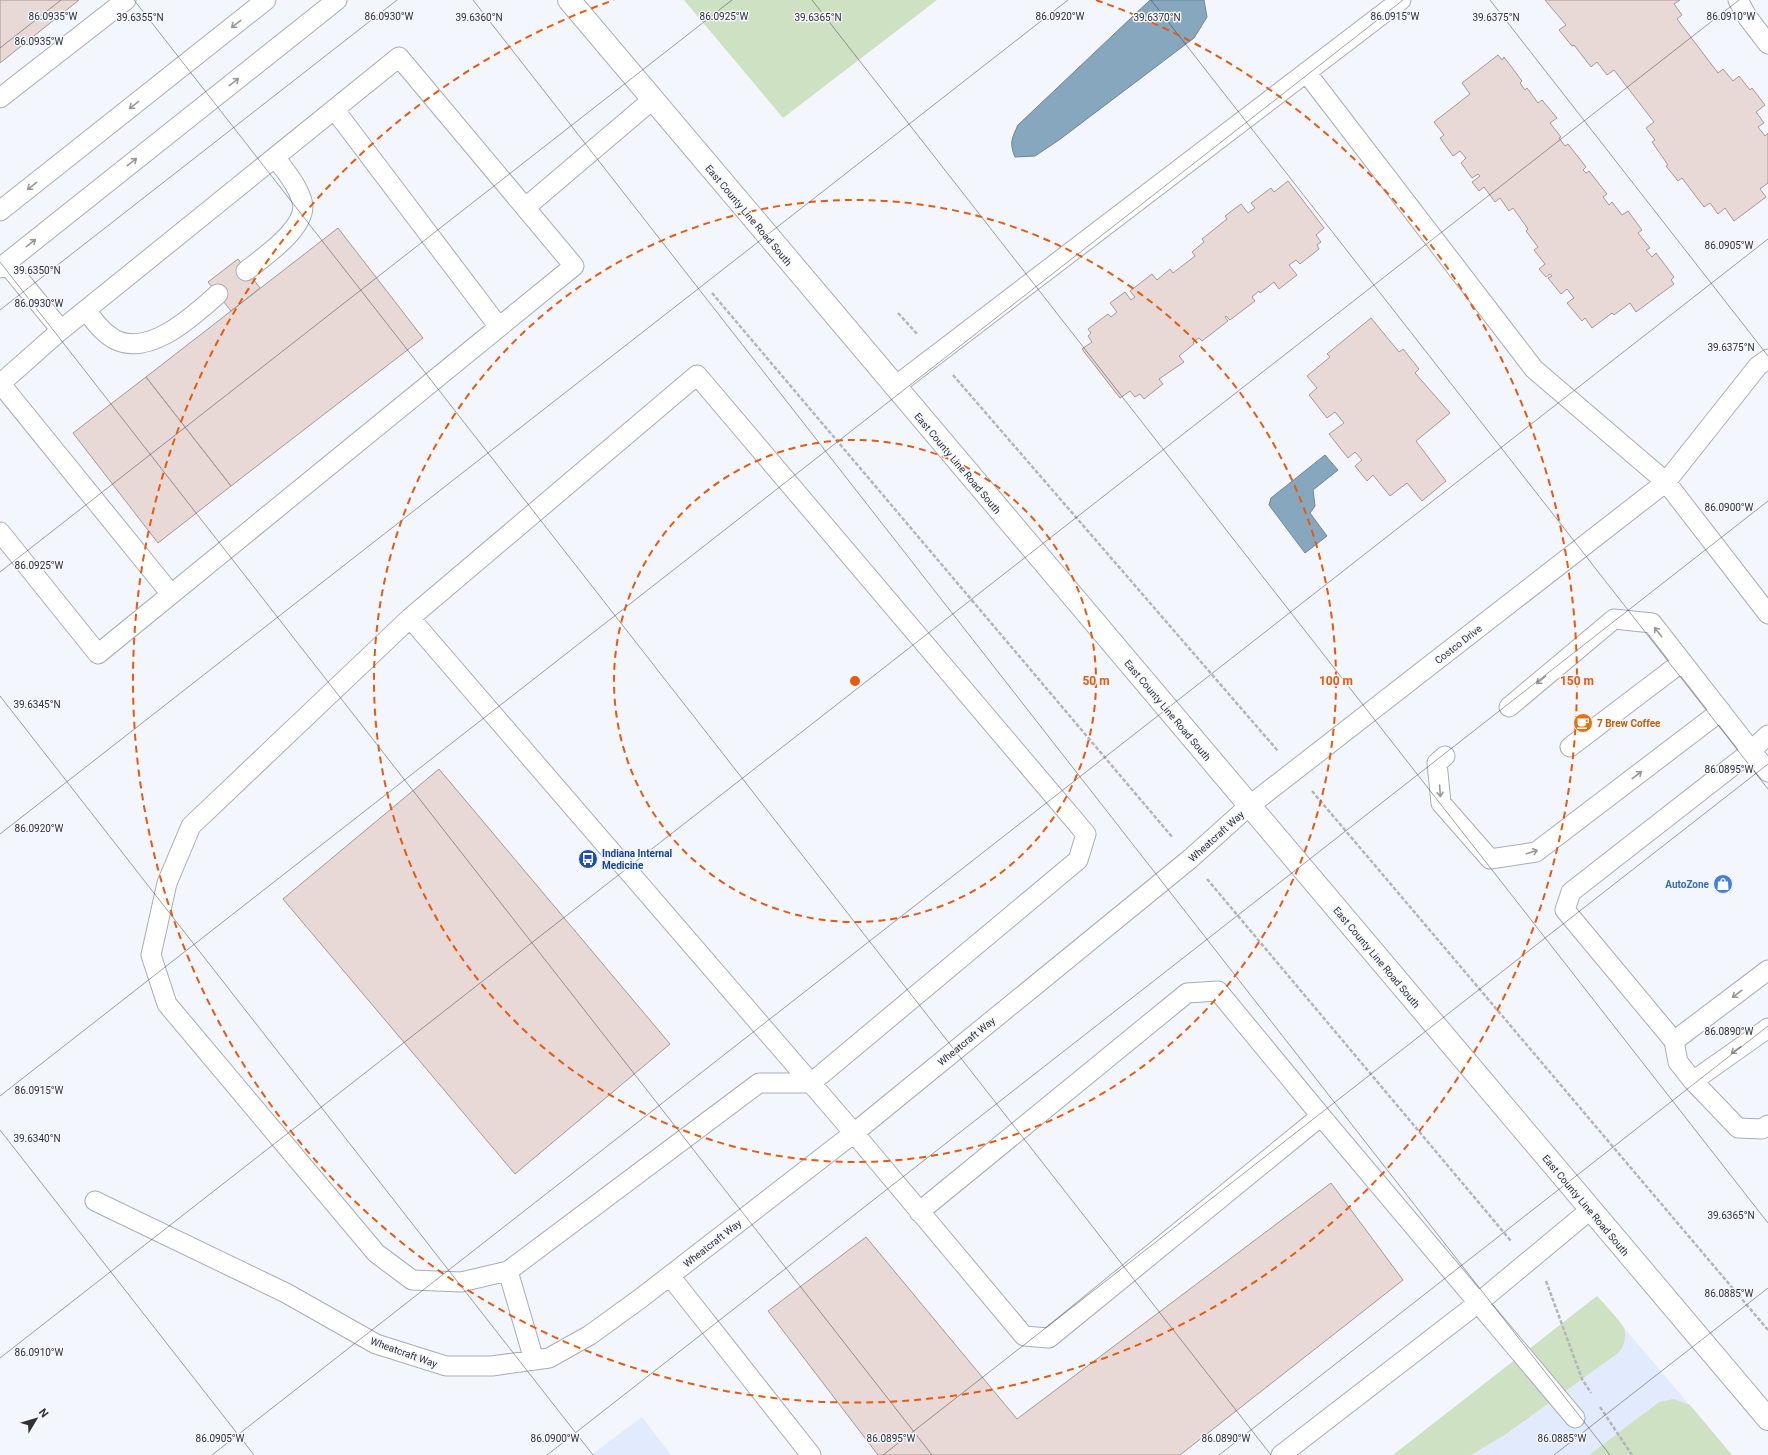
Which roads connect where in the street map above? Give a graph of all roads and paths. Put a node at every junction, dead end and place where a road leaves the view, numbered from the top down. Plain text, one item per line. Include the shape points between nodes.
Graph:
1 (126, 0) edge
2 (266, 0) edge
3 (337, 0) edge
4 (569, 0) edge
5 (1401, 0) edge
6 (1738, 0) edge
7 (1768, 44) edge
8 (1306, 72) junction
9 (0, 98) edge
10 (652, 100) junction
11 (334, 109) junction
12 (275, 157) junction
13 (526, 207) junction
14 (0, 211) edge
15 (3, 265) edge
16 (246, 271) dead end
17 (218, 294) dead end
18 (86, 310) junction
19 (898, 313) dead end
20 (499, 327) junction
21 (61, 330) junction
22 (936, 355) junction
23 (1768, 359) edge
24 (0, 384) edge
25 (894, 387) junction
26 (1666, 482) junction
27 (0, 532) edge
28 (171, 594) junction
29 (1768, 614) edge
30 (410, 618) junction
31 (1682, 662) junction
32 (1508, 707) dead end
33 (1721, 711) junction
34 (1768, 735) edge
35 (1570, 746) dead end
36 (1752, 750) junction
37 (1445, 756) dead end
38 (1295, 770) junction
39 (1768, 772) edge
40 (1249, 806) junction
41 (1768, 970) edge
42 (1768, 1028) edge
43 (1674, 1041) junction
44 (1693, 1081) junction
45 (811, 1083) junction
46 (1321, 1116) junction
47 (1768, 1125) edge
48 (854, 1132) junction
49 (95, 1201) dead end
50 (1590, 1210) junction
51 (919, 1212) junction
52 (508, 1271) junction
53 (670, 1276) junction
54 (1478, 1303) junction
55 (1768, 1330) edge
56 (534, 1360) junction
57 (1575, 1418) dead end
58 (1768, 1419) edge
59 (811, 1455) edge
60 (1281, 1455) edge

1 - 9 lane
2 -> 14 lane
15 -> 3 lane
4 - 10 main road, East County Line Road South
5 - 8 lane
6 - 7 lane
8 - 22 lane
8 - 26 lane via 1534,369
10 - 13 lane
10 - 25 main road, East County Line Road South
11 - 12 lane
11 - 13 lane via 399,57
11 - 20 lane
12 - 16 lane via 294,183 303,202 299,223 279,244
12 - 18 lane
13 - 20 lane via 574,266
15 - 21 lane
17 - 18 lane via 174,330 149,342 130,344 114,339 98,326
18 - 21 lane
19 - 22 path
20 - 28 lane
21 - 24 lane
22 - 25 lane
22 - 38 path
23 - 26 lane, Costco Drive via 1758,366
24 - 28 lane
25 - 40 main road, East County Line Road South
26 - 29 lane
26 - 38 lane, Costco Drive
27 - 28 lane via 98,654
30 - 45 lane
30 - 45 lane via 697,375 1086,834 1078,860
30 - 52 lane via 190,826 167,883 151,955 167,1004 376,1253 412,1280 461,1282
31 -> 32 lane via 1652,623 1614,619
31 - 33 lane
31 - 35 lane
33 - 36 lane
37 -> 33 lane via 1437,763 1440,803 1490,859 1536,852
34 - 36 lane
36 - 39 lane
36 - 43 lane via 1571,892 1565,910
38 - 40 lane, Costco Drive
38 - 55 path
40 - 48 lane, Wheatcraft Way via 1190,859
40 - 50 main road, East County Line Road South
41 -> 43 lane
42 -> 44 lane
43 - 44 lane via 1678,1062
44 - 47 lane via 1738,1128 1762,1129
45 - 48 lane
45 - 52 lane via 759,1083
46 - 51 lane via 1049,1338 1024,1336
46 - 51 lane via 1218,991 1187,993
46 - 54 lane
48 - 51 lane
48 - 53 lane, Wheatcraft Way
49 - 56 lane, Wheatcraft Way via 286,1293 376,1344 446,1366 492,1366
50 - 54 lane
50 - 58 main road, East County Line Road South
52 - 56 lane
53 - 56 lane, Wheatcraft Way via 590,1334 549,1358
53 - 59 lane
54 - 57 lane
54 - 60 lane

